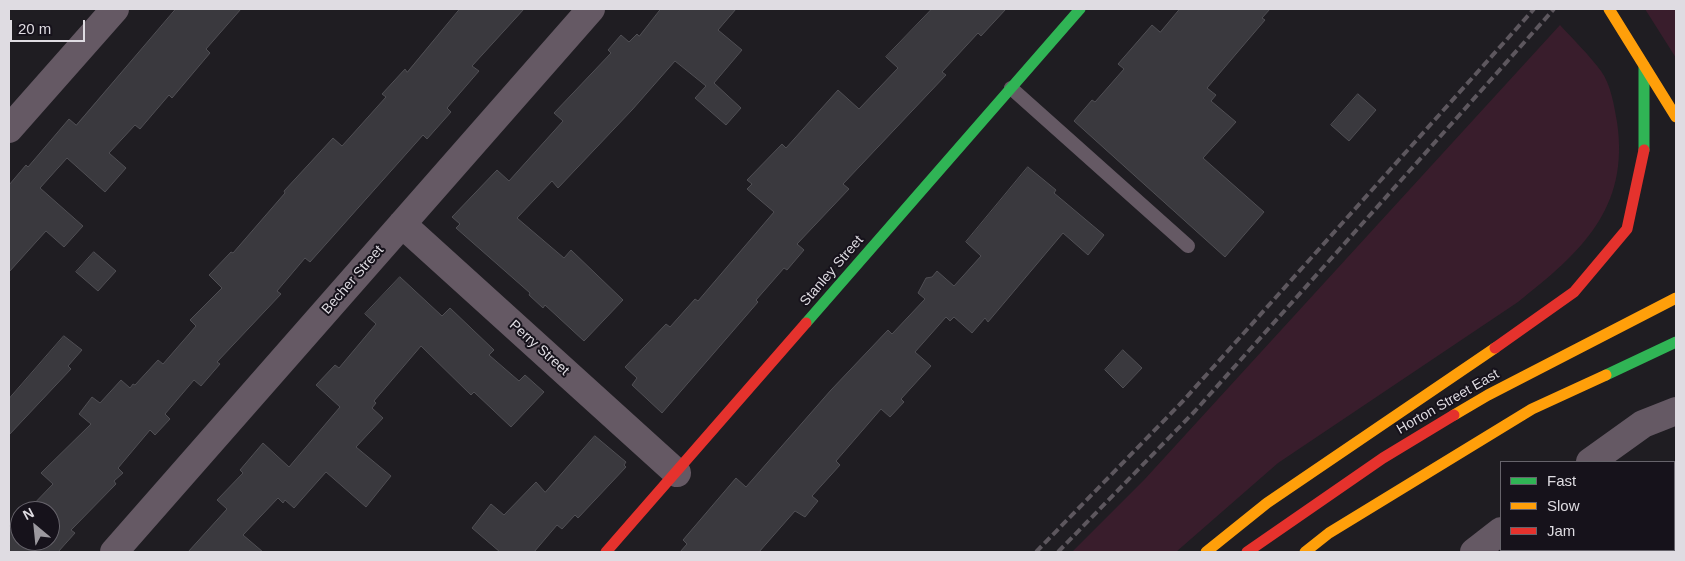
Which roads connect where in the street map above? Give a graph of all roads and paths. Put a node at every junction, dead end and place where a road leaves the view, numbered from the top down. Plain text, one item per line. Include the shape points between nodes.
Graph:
1 (115, 9) edge
2 (591, 9) edge
3 (1080, 9) edge
4 (1609, 9) edge
5 (1644, 66) junction
6 (1011, 88) junction
7 (1676, 117) edge
8 (9, 129) edge
9 (402, 224) junction
10 (1188, 246) dead end
11 (1676, 298) edge
12 (1676, 342) edge
13 (1676, 411) edge
14 (1604, 458) edge
15 (677, 473) junction
16 (1500, 532) edge
17 (114, 552) edge
18 (606, 552) edge
19 (1206, 552) edge
20 (1247, 552) edge
21 (1305, 552) edge
22 (1474, 552) edge

1 - 8 street
2 - 9 street, Becher Street
3 - 6 main road, Stanley Street
4 - 5 main road
5 - 7 main road
5 - 19 main road via 1644,158 1627,229 1574,292 1267,503
6 - 10 lane
6 - 15 main road, Stanley Street
9 - 15 street, Perry Street
9 - 17 street, Becher Street
11 - 20 main road, Horton Street East via 1488,395 1383,458
12 - 21 main road via 1532,410 1329,533
13 - 14 street via 1643,424
15 - 18 main road, Stanley Street
16 - 22 street

